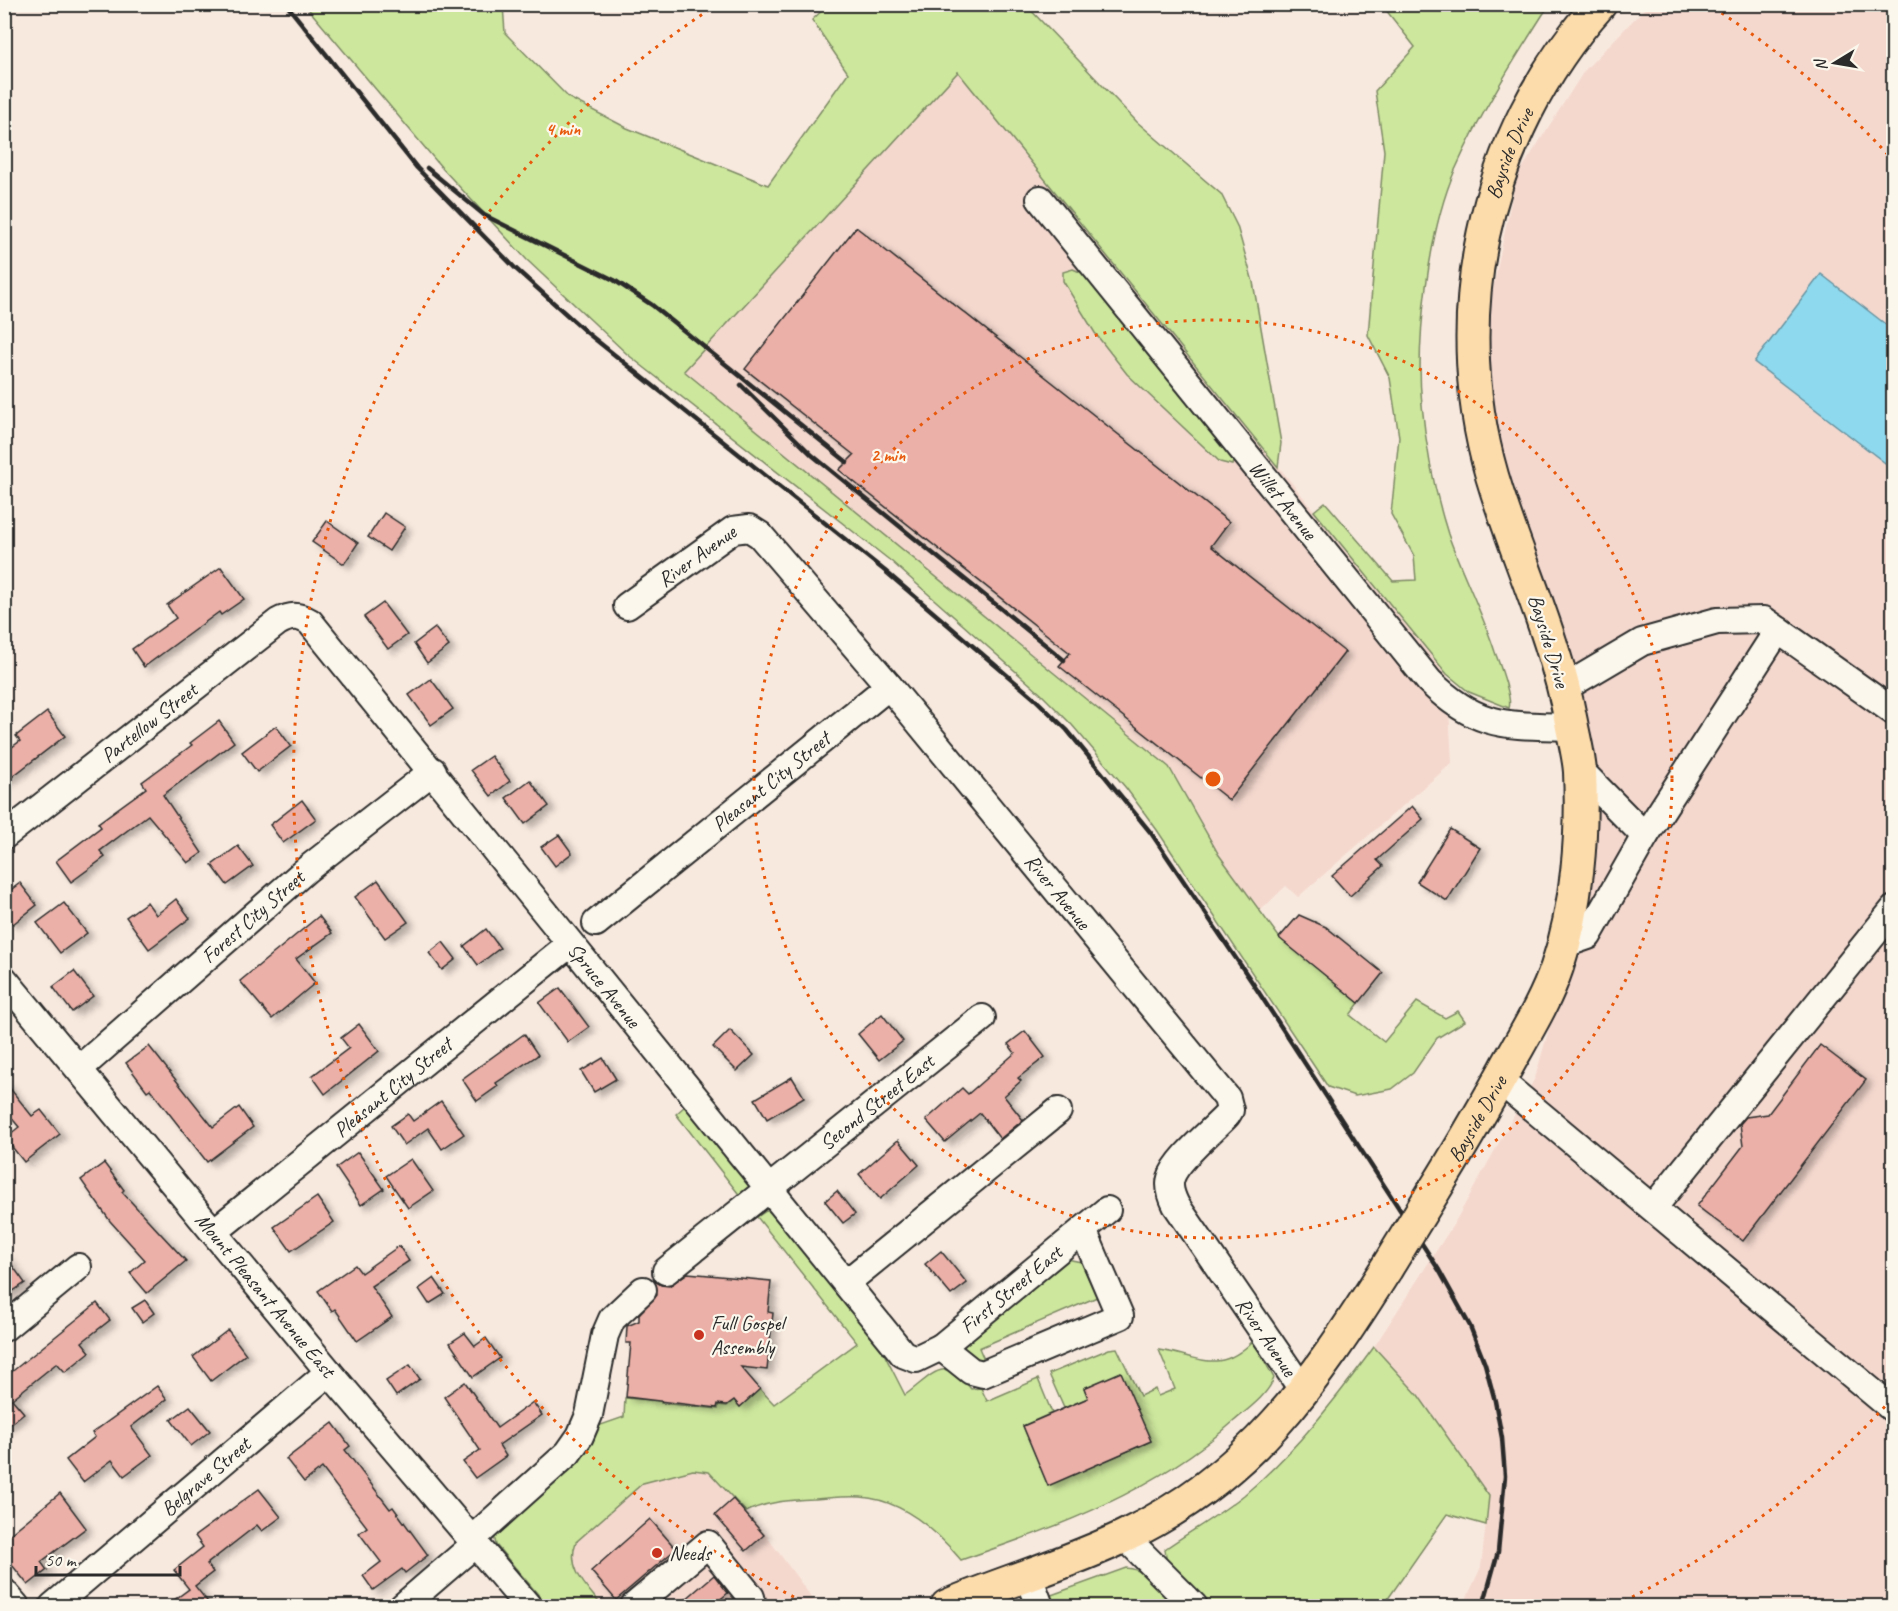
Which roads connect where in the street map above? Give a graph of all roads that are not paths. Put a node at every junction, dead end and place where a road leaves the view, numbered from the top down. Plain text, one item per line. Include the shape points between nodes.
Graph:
1 (1600, 4) edge
2 (1040, 199) dead end
3 (627, 606) dead end
4 (297, 616) joint
5 (1778, 630) junction
6 (890, 686) junction
7 (1564, 688) junction
8 (1893, 712) edge
9 (1572, 727) junction
10 (1580, 770) junction
11 (433, 771) junction
12 (4, 836) edge
13 (1645, 836) junction
14 (1893, 909) edge
15 (596, 923) dead end
16 (570, 944) junction
17 (1562, 945) junction
18 (4, 979) edge
19 (982, 1018) dead end
20 (79, 1069) junction
21 (1499, 1080) junction
22 (1058, 1111) dead end
23 (771, 1189) junction
24 (1653, 1208) junction
25 (1107, 1210) dead end
26 (1083, 1230) junction
27 (214, 1232) junction
28 (78, 1267) dead end
29 (666, 1271) dead end
30 (846, 1283) junction
31 (643, 1290) dead end
32 (4, 1328) edge
33 (940, 1347) junction
34 (910, 1358) joint
35 (329, 1372) junction
36 (1304, 1392) junction
37 (1893, 1410) edge
38 (1125, 1537) junction
39 (473, 1542) junction
40 (1028, 1574) junction
41 (4, 1592) edge
42 (16, 1606) edge
43 (53, 1606) edge
44 (403, 1606) edge
45 (528, 1606) edge
46 (634, 1606) edge
47 (753, 1606) edge
48 (947, 1606) edge
49 (1040, 1606) edge
50 (1194, 1606) edge

1 - 7 main road, Bayside Drive via 1551,70 1508,151 1480,244 1472,313 1474,375 1488,464 1553,646
2 - 9 street, Willet Avenue via 1429,681 1450,702 1472,716 1508,725
3 - 6 street, River Avenue via 733,530 749,528 760,535
4 - 11 street, Spruce Avenue via 310,622
4 - 12 street, Partellow Street via 278,622
5 - 7 street via 1764,620 1717,621 1642,642
5 - 8 street
5 - 13 street
6 - 15 street, Pleasant City Street
6 - 36 street, River Avenue via 1227,1098 1227,1115 1176,1168 1170,1190 1176,1205
7 - 9 main road, Bayside Drive
9 - 10 main road, Bayside Drive
10 - 13 street
10 - 17 main road, Bayside Drive via 1578,851
11 - 16 street, Spruce Avenue
11 - 20 street, Forest City Street via 306,870
13 - 17 street via 1588,936
14 - 24 street
16 - 23 street, Spruce Avenue
16 - 27 street, Pleasant City Street
17 - 21 main road, Bayside Drive via 1538,1010
18 - 20 street, Mount Pleasant Avenue East
19 - 23 street, Second Street East
20 - 27 street, Mount Pleasant Avenue East
21 - 24 street
21 - 36 main road, Bayside Drive, bridge via 1477,1123 1386,1269
22 - 30 street
23 - 29 street, Second Street East
23 - 30 street, Spruce Avenue
24 - 37 street
25 - 26 street, First Street East
26 - 33 street, First Street East
26 - 33 street via 1120,1316 982,1374 971,1371
27 - 35 street, Mount Pleasant Avenue East
28 - 32 street
30 - 34 street, Spruce Avenue via 896,1348
31 - 39 street via 616,1313 609,1326 590,1415 580,1436 568,1453
33 - 34 street, First Street East via 924,1357
35 - 39 street, Mount Pleasant Avenue East
35 - 43 street, Belgrave Street
36 - 38 main road, Bayside Drive via 1231,1468 1193,1497
38 - 40 main road, Bayside Drive
38 - 50 street
39 - 44 street
39 - 45 street, Mount Pleasant Avenue East
40 - 48 main road, Bayside Drive
40 - 49 street
41 - 42 street
46 - 47 street via 708,1544 751,1597

